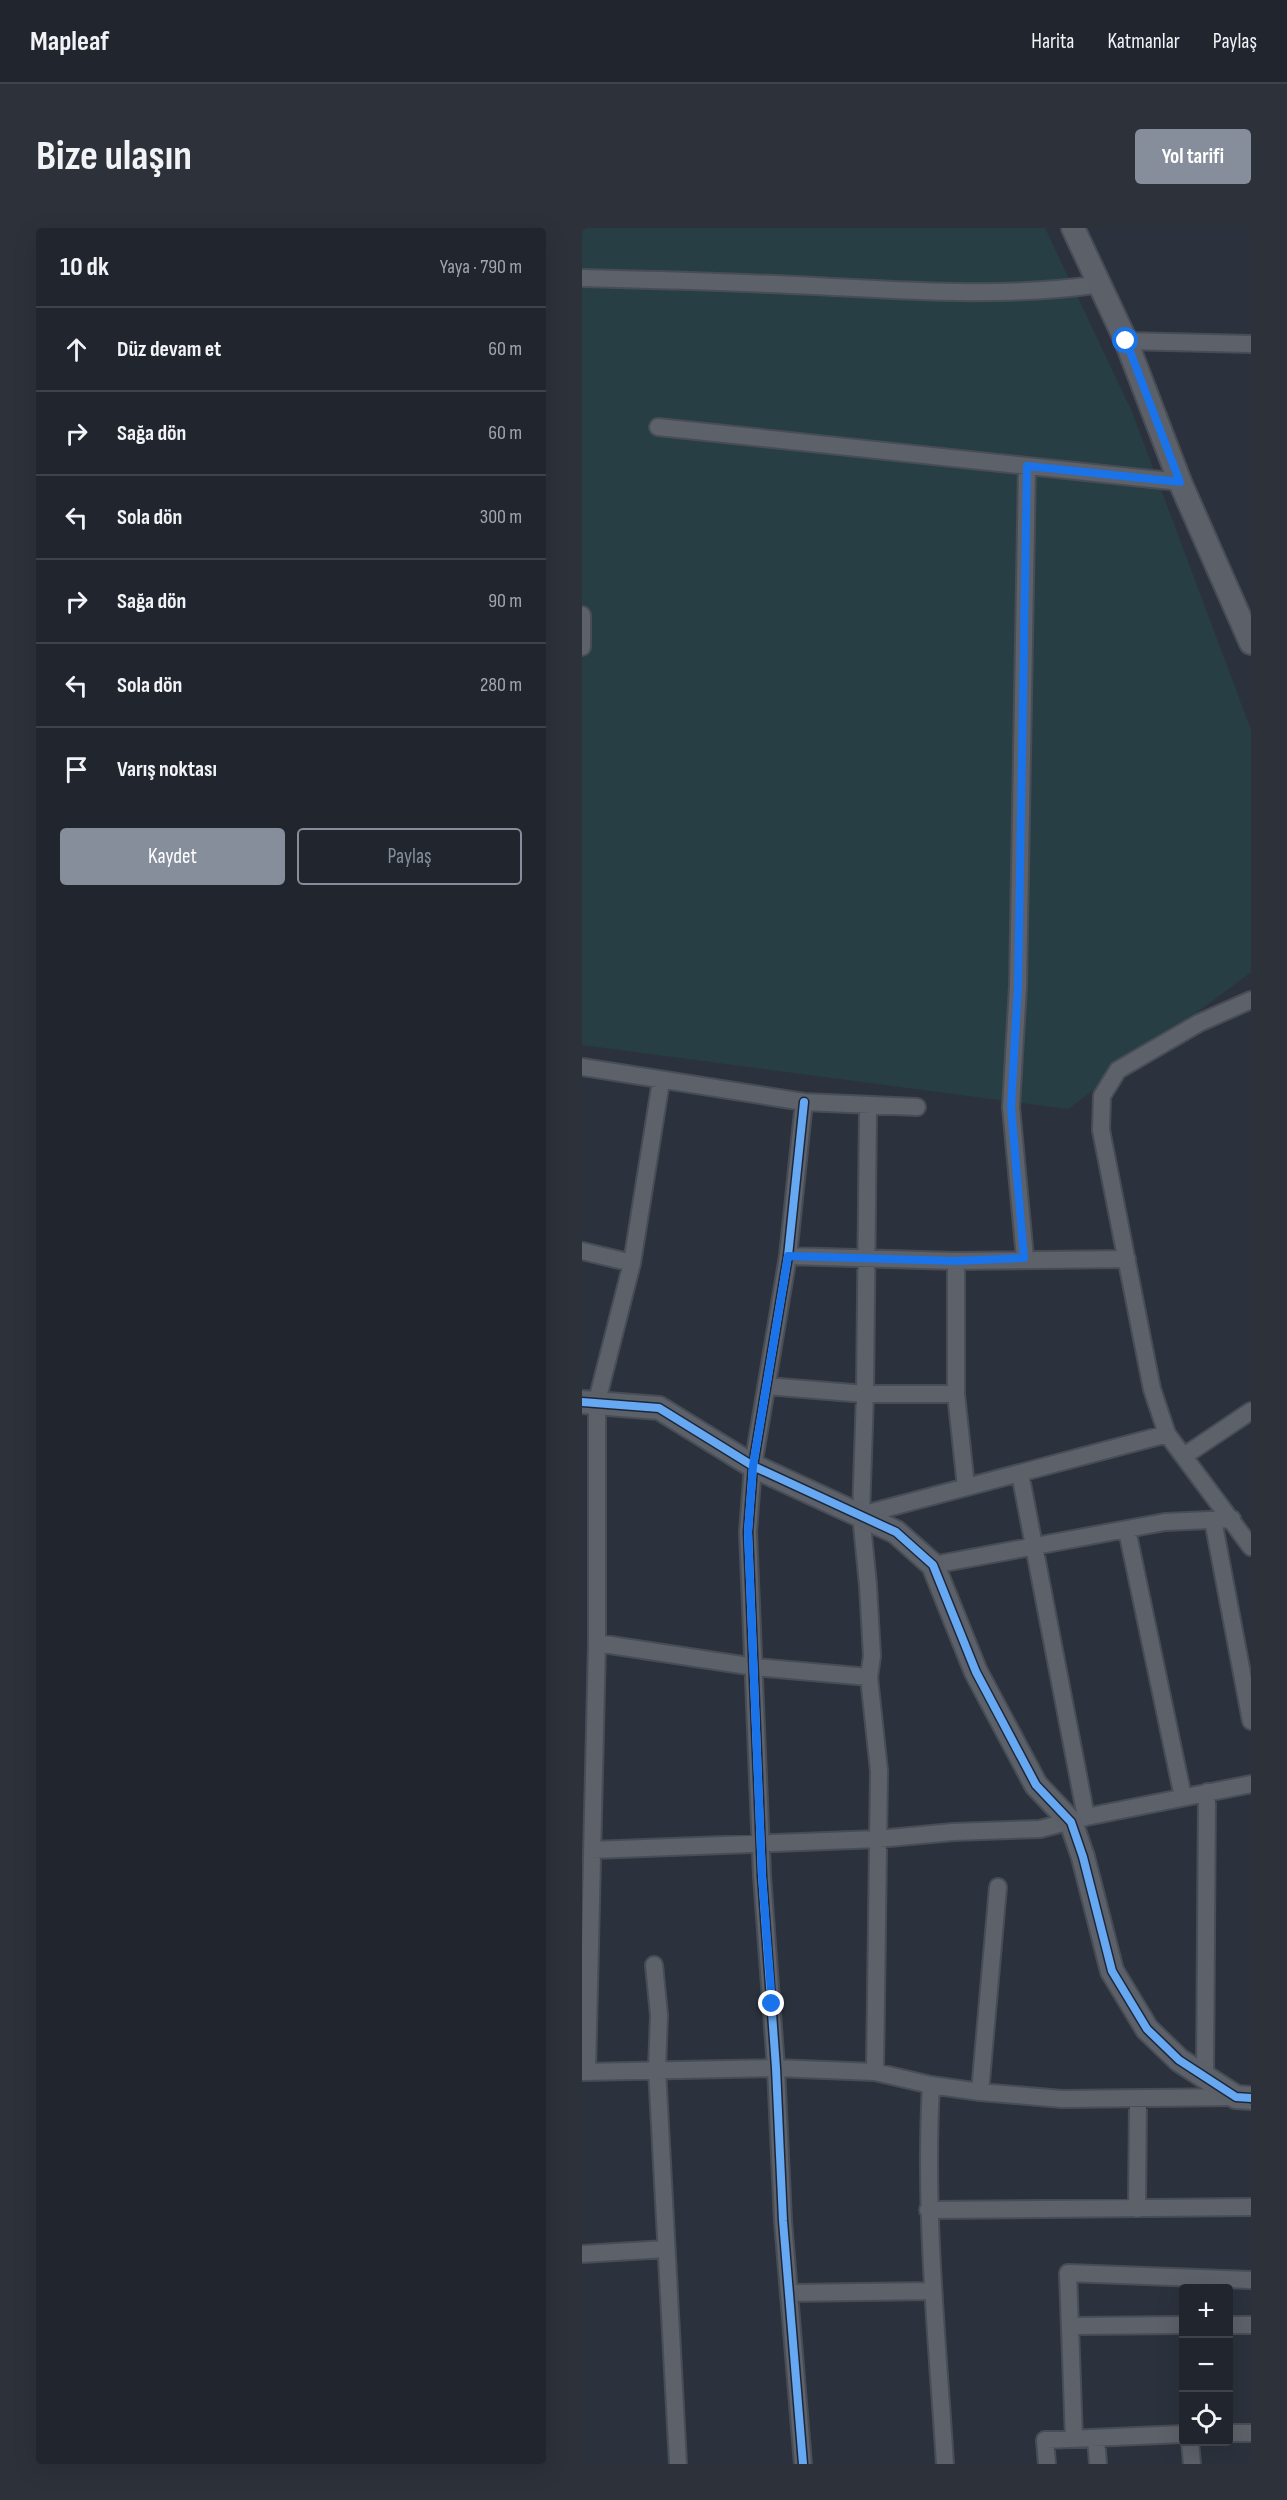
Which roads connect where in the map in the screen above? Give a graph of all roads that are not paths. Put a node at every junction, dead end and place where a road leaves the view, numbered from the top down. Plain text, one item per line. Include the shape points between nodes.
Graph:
1 (1073, 228) edge
2 (582, 278) edge
3 (1101, 284) junction
4 (1126, 341) junction
5 (1251, 344) edge
6 (658, 427) dead end
7 (1027, 466) junction
8 (1180, 482) junction
9 (582, 615) edge
10 (1251, 643) edge
11 (582, 646) edge
12 (1249, 1004) edge
13 (582, 1067) edge
14 (661, 1081) junction
15 (804, 1102) junction
16 (868, 1107) junction
17 (917, 1107) dead end
18 (582, 1251) edge
19 (788, 1256) junction
20 (1024, 1258) junction
21 (1127, 1258) junction
22 (868, 1259) junction
23 (956, 1261) junction
24 (632, 1263) junction
25 (767, 1386) junction
26 (866, 1394) junction
27 (956, 1394) junction
28 (589, 1401) edge
29 (1251, 1411) edge
30 (1167, 1434) junction
31 (1184, 1456) junction
32 (753, 1466) junction
33 (1020, 1473) junction
34 (966, 1487) junction
35 (861, 1515) junction
36 (1232, 1519) junction
37 (1213, 1520) junction
38 (1127, 1530) junction
39 (1251, 1547) edge
40 (1035, 1548) junction
41 (933, 1565) junction
42 (597, 1643) junction
43 (755, 1667) junction
44 (869, 1677) junction
45 (589, 1705) edge
46 (1251, 1721) edge
47 (1251, 1784) edge
48 (1207, 1792) junction
49 (1183, 1797) junction
50 (1079, 1819) junction
51 (878, 1839) junction
52 (761, 1844) junction
53 (592, 1850) junction
54 (998, 1887) dead end
55 (654, 1965) dead end
56 (776, 2068) junction
57 (657, 2069) junction
58 (584, 2072) edge
59 (875, 2072) junction
60 (1205, 2077) junction
61 (931, 2085) junction
62 (980, 2092) junction
63 (1243, 2097) edge
64 (1138, 2098) junction
65 (1251, 2207) edge
66 (1137, 2209) junction
67 (928, 2210) junction
68 (666, 2249) junction
69 (582, 2254) edge
70 (1251, 2280) edge
71 (933, 2291) junction
72 (789, 2294) junction
73 (1179, 2325) edge
74 (1233, 2325) edge
75 (1251, 2325) edge
76 (1070, 2326) junction
77 (1233, 2433) edge
78 (1251, 2433) edge
79 (1179, 2434) edge
80 (1096, 2438) junction
81 (1074, 2439) junction
82 (1190, 2446) edge
83 (678, 2464) edge
84 (803, 2464) edge
85 (945, 2464) edge
86 (1047, 2464) edge
87 (1098, 2464) edge
88 (1192, 2464) edge

1 - 3 street
2 - 3 street via 957,293 1053,291
3 - 4 street
4 - 5 street
4 - 8 street
6 - 7 street
7 - 8 street
7 - 20 street via 1018,986 1011,1107
8 - 10 street
9 - 11 street
12 - 21 street via 1199,1023 1118,1070 1102,1096 1101,1130
13 - 14 street
14 - 15 street
14 - 24 street
15 - 16 street
15 - 19 street
16 - 17 street
16 - 22 street
18 - 24 street
19 - 22 street
19 - 25 street
20 - 21 street
20 - 23 street
21 - 30 street via 1152,1389
22 - 23 street
22 - 26 street
23 - 27 street
24 - 28 street
25 - 26 street
25 - 32 street
26 - 27 street
26 - 35 street
27 - 34 street
28 - 32 street via 659,1408
28 - 42 street
29 - 31 street
30 - 31 street
30 - 33 street
31 - 36 street
32 - 35 street
32 - 43 street via 748,1532
33 - 34 street
33 - 40 street
34 - 35 street
35 - 41 street via 896,1532
35 - 44 street via 872,1656
36 - 37 street
36 - 39 street
37 - 38 street via 1165,1522
37 - 46 street
38 - 40 street
38 - 49 street
40 - 41 street
40 - 50 street
41 - 50 street via 976,1672 1036,1785
42 - 43 street
42 - 45 street
43 - 44 street
43 - 52 street
44 - 51 street via 879,1771
45 - 53 street
47 - 48 street
48 - 49 street
48 - 60 street
49 - 50 street
50 - 51 street via 1041,1829
50 - 60 street via 1083,1857 1112,1971 1147,2029 1179,2060
51 - 52 street
51 - 59 street
52 - 53 street
52 - 56 street
53 - 58 street
54 - 62 street
55 - 57 street via 659,2015
56 - 57 street
56 - 59 street
56 - 72 street
57 - 58 street
57 - 68 street
59 - 61 street
60 - 63 street
61 - 62 street
61 - 67 street
62 - 64 street via 1062,2099
63 - 64 street
64 - 66 street
65 - 66 street
66 - 67 street
67 - 71 street
68 - 69 street
68 - 83 street
70 - 76 street via 1068,2273
71 - 72 street
71 - 85 street
72 - 84 street
73 - 76 street
74 - 75 street
76 - 81 street
77 - 78 street
79 - 80 street
80 - 81 street
80 - 87 street
81 - 86 street via 1045,2440
82 - 88 street

